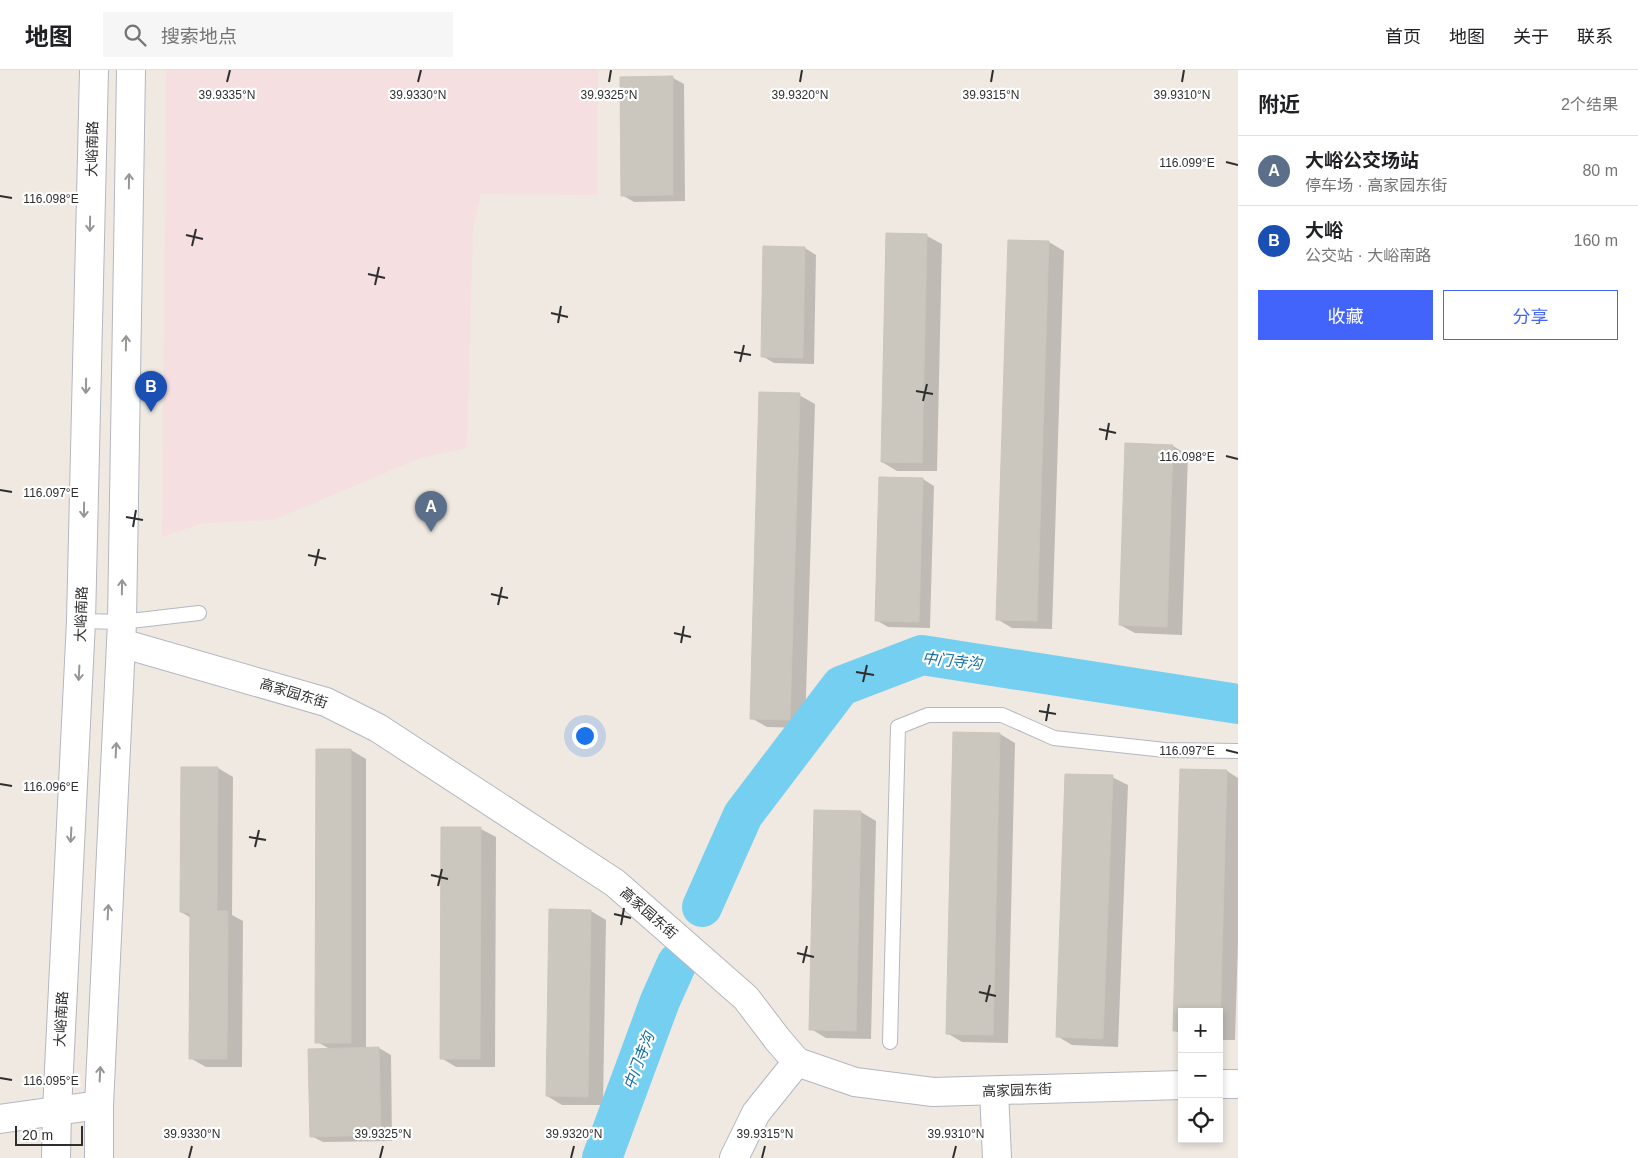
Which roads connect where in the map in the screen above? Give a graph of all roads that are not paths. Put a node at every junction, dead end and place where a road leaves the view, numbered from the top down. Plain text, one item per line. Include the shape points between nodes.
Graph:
1 (94, 70) edge
2 (131, 70) edge
3 (199, 613) dead end
4 (81, 620) junction
5 (121, 632) junction
6 (1238, 751) edge
7 (890, 1042) dead end
8 (797, 1062) junction
9 (1223, 1084) edge
10 (1238, 1084) edge
11 (1178, 1086) edge
12 (994, 1091) junction
13 (99, 1105) junction
14 (57, 1110) junction
15 (0, 1119) edge
16 (56, 1158) edge
17 (99, 1158) edge
18 (734, 1158) edge
19 (997, 1158) edge

1 -> 4 main road, 大峪南路
5 -> 2 main road
3 - 5 lane
4 - 5 lane
4 -> 14 main road, 大峪南路
5 - 8 main road, 高家园东街 via 326,702 378,728 616,883 746,998
13 -> 5 main road
6 - 7 lane via 1165,750 1054,738 1002,715 928,715 898,727
8 - 12 main road, 高家园东街 via 855,1082 933,1092
8 - 18 main road via 756,1113
9 - 10 main road
11 - 12 main road, 高家园东街
12 - 19 main road
13 - 14 main road
13 - 17 main road
14 - 15 main road
14 - 16 main road, 大峪南路

